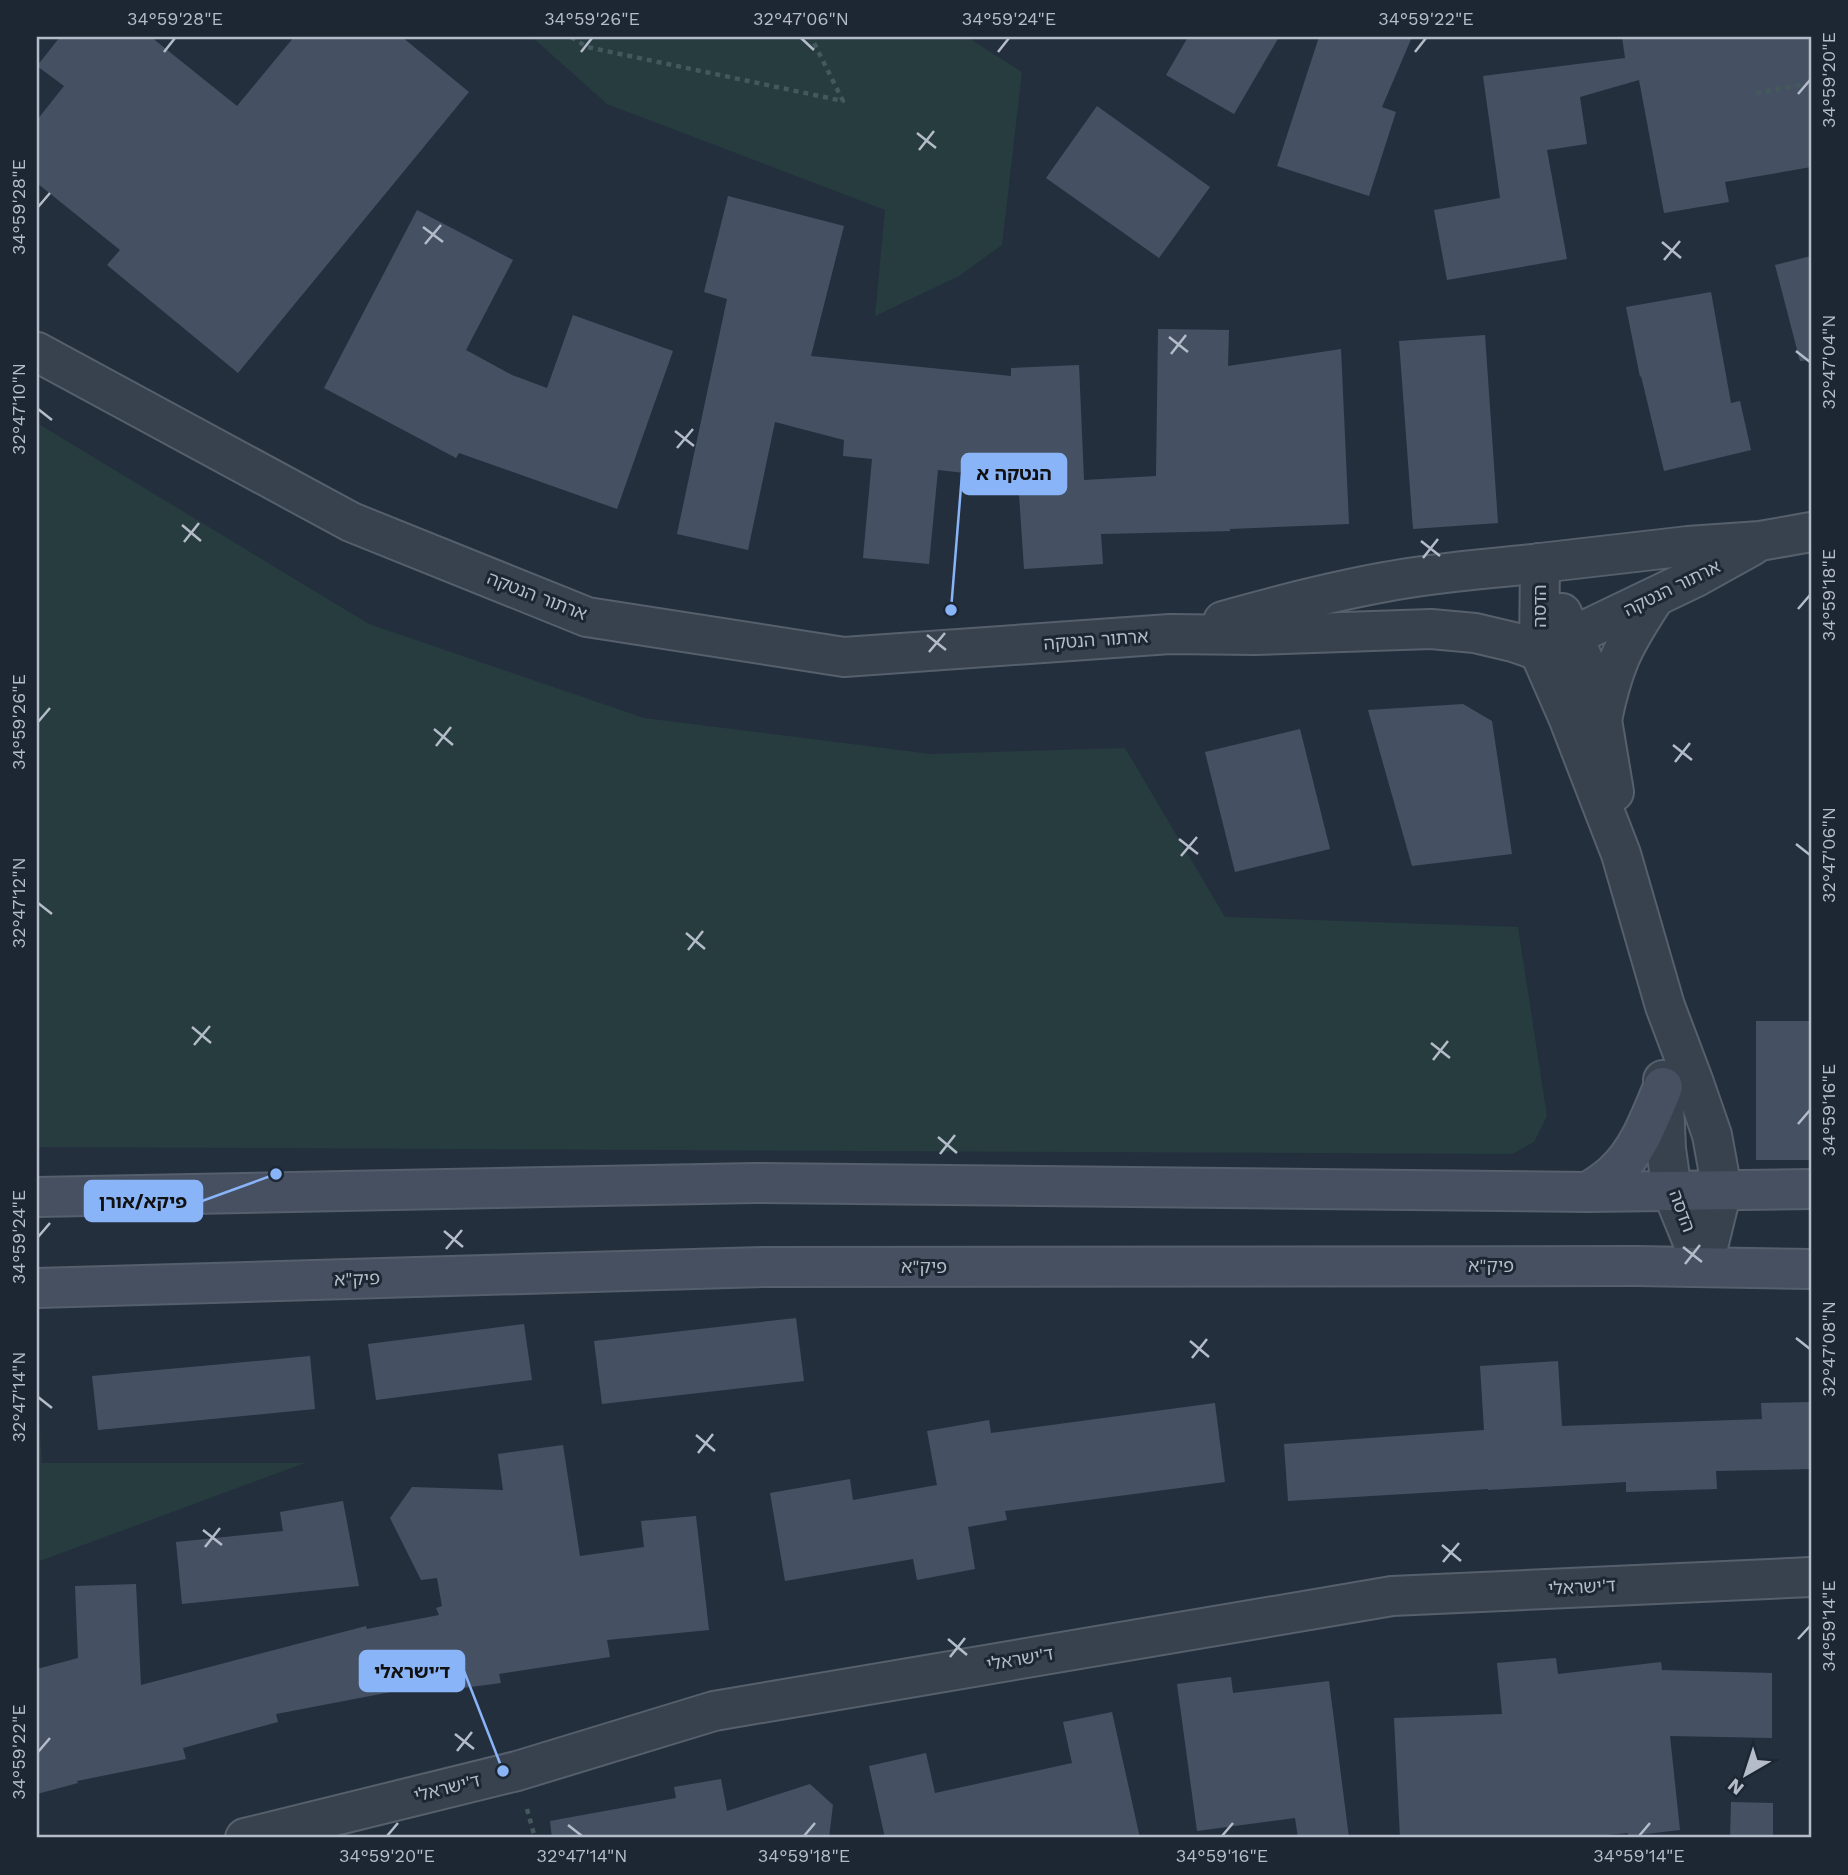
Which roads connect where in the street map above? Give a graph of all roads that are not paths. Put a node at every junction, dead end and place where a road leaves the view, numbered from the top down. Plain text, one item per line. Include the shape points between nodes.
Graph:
1 (37, 352) edge
2 (1811, 532) edge
3 (1760, 541) junction
4 (1540, 563) junction
5 (1655, 597) junction
6 (1170, 634) junction
7 (1556, 643) junction
8 (1602, 720) junction
9 (1621, 854) junction
10 (1665, 1006) junction
11 (1663, 1087) junction
12 (1811, 1189) edge
13 (1722, 1190) junction
14 (1672, 1191) junction
15 (1588, 1192) junction
16 (37, 1197) edge
17 (1703, 1267) junction
18 (1811, 1269) edge
19 (37, 1288) edge
20 (1811, 1577) edge
21 (245, 1838) edge

1 - 6 street, ארתור הנטקה via 351,522 587,617 844,657
2 - 3 street, ארתור הנטקה
3 - 4 street, ארתור הנטקה
3 - 5 street, ארתור הנטקה
4 - 6 street, ארתור הנטקה via 1385,581
4 - 7 street, הדסה
5 - 7 street, ארתור הנטקה
5 - 8 street via 1619,659
6 - 7 street, ארתור הנטקה via 1431,629 1513,642
7 - 8 street, הדסה via 1588,670
7 - 9 street, הדסה via 1568,717
8 - 9 street, הדסה
9 - 10 street, הדסה
10 - 11 street, הדסה
10 - 13 street, הדסה via 1712,1135
11 - 14 street, הדסה
11 - 15 main road via 1627,1159
12 - 13 main road
13 - 14 main road
13 - 17 street, הדסה
14 - 15 main road
14 - 17 street, הדסה
15 - 16 main road via 755,1183
17 - 18 main road, פיק"א
17 - 19 main road, פיק"א via 763,1267
20 - 21 street, ד'ישראלי via 1379,1598 714,1711 517,1771

